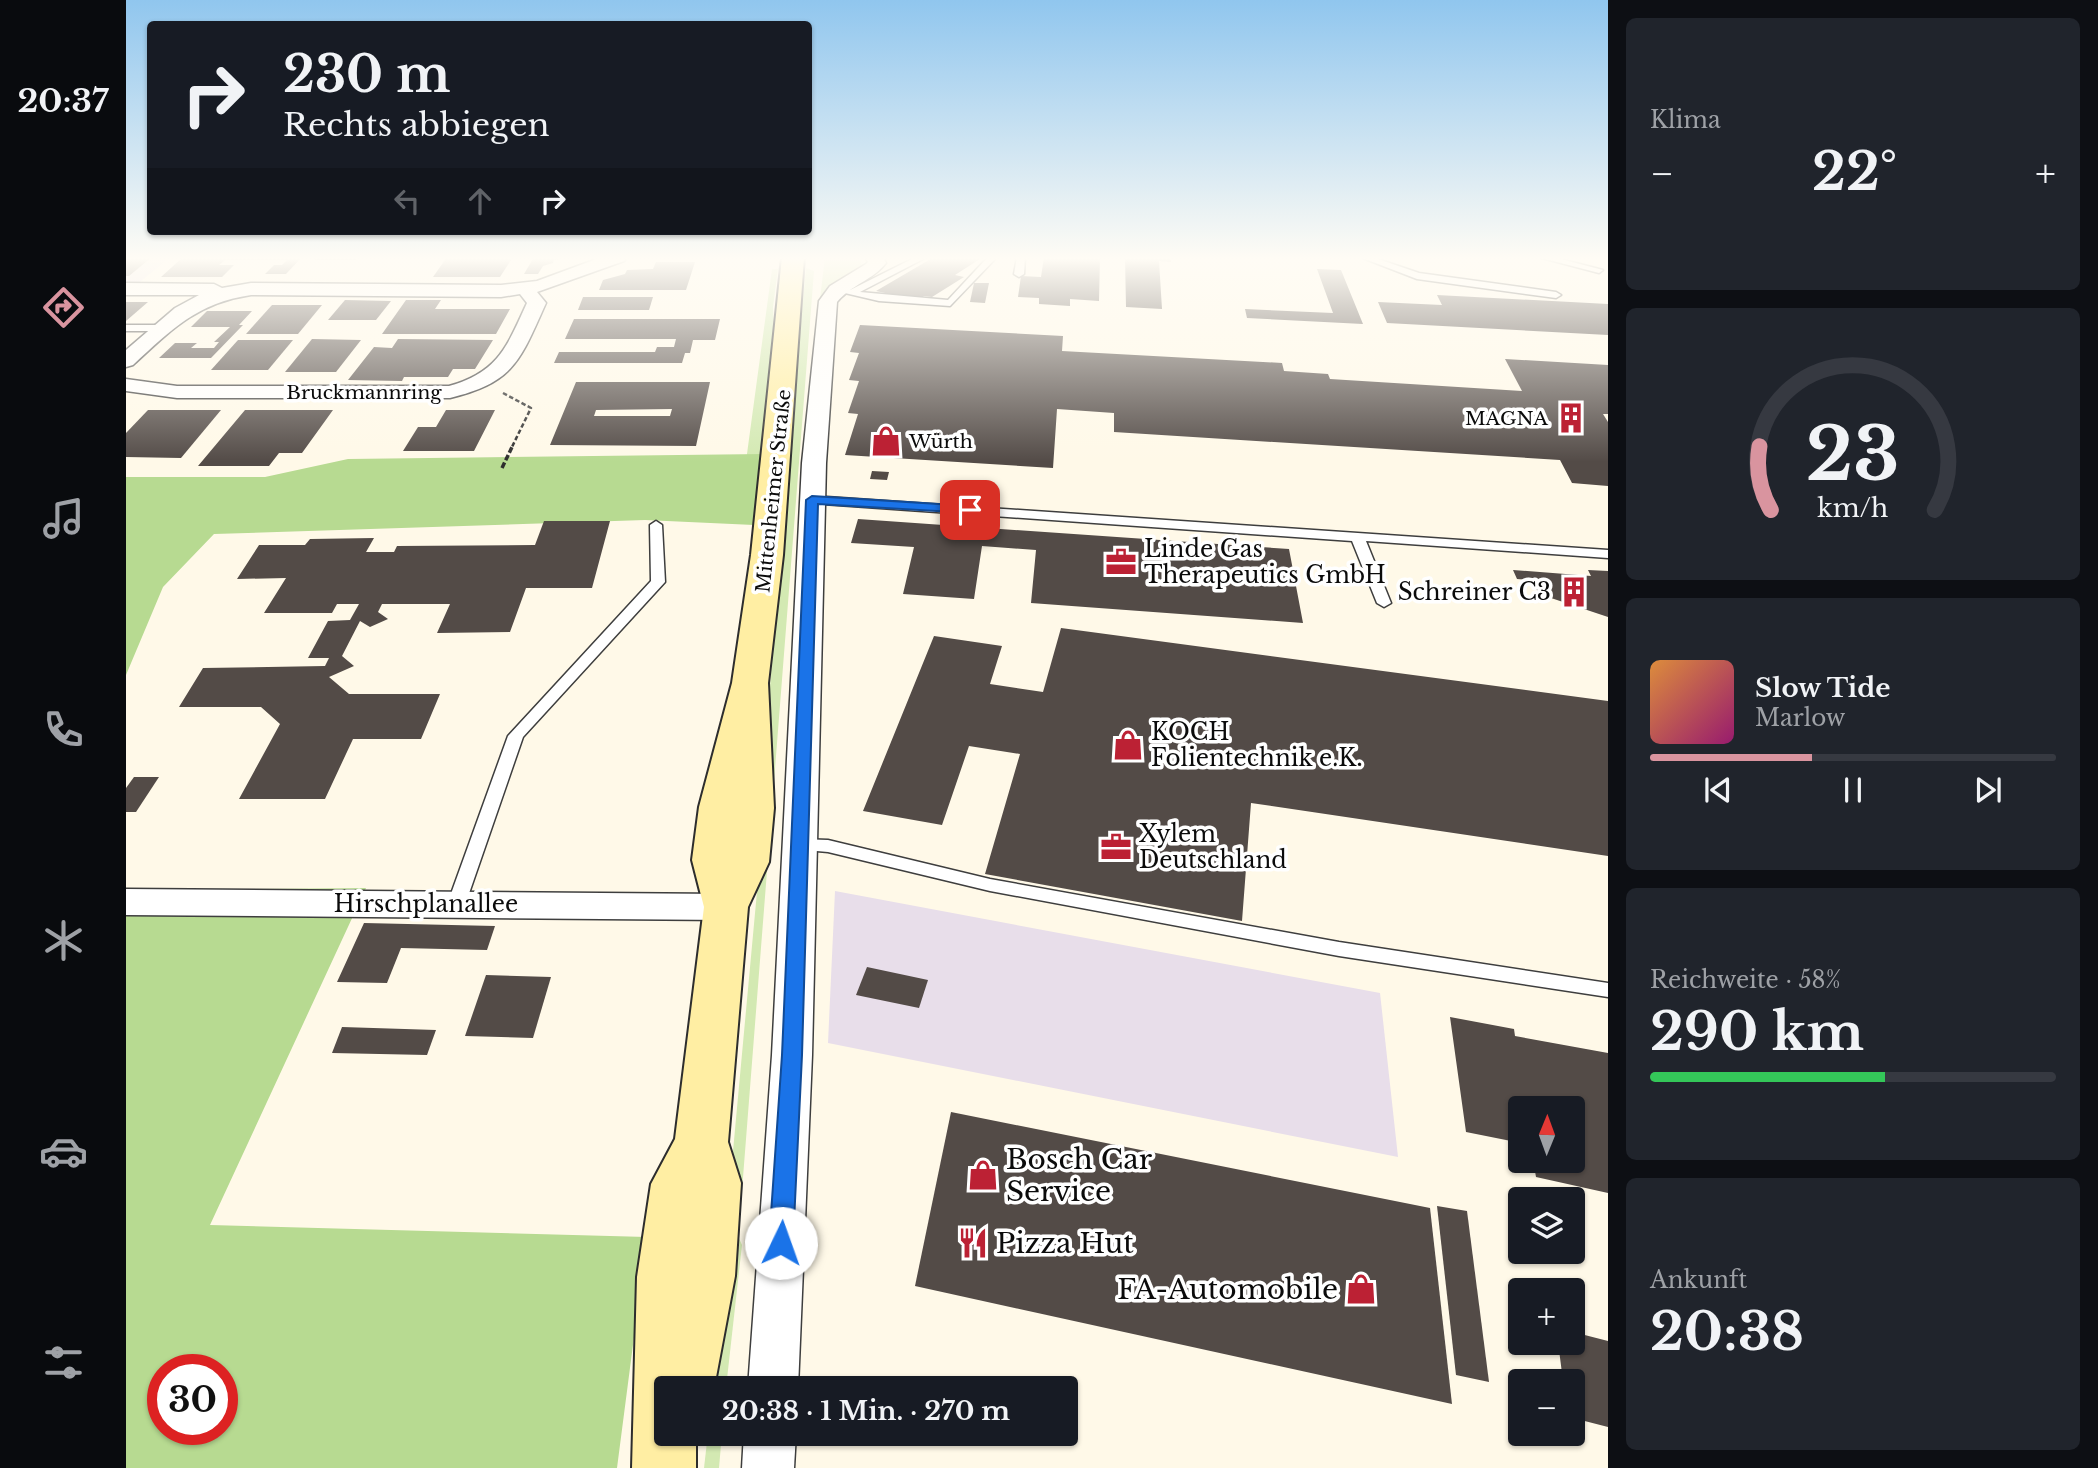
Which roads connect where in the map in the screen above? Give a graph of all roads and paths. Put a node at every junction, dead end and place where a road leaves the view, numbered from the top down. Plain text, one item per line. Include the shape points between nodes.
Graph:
1 (165, 326) edge
2 (526, 326) edge
3 (787, 326) edge
4 (826, 326) edge
5 (126, 328) edge
6 (162, 328) junction
7 (126, 361) edge
8 (484, 384) junction
9 (126, 385) edge
10 (502, 468) dead end
11 (812, 500) junction
12 (656, 524) dead end
13 (1357, 536) junction
14 (1608, 554) edge
15 (1384, 603) dead end
16 (800, 845) junction
17 (126, 902) edge
18 (456, 905) junction
19 (726, 908) junction
20 (1608, 990) edge
21 (701, 1142) junction
22 (685, 1376) edge
23 (773, 1376) edge
24 (671, 1446) edge
25 (769, 1446) edge
26 (665, 1468) edge
27 (768, 1468) edge

1 - 6 street
2 - 8 street via 505,368
3 - 19 main road, Mittenheimer Straße via 750,683 752,822 747,862
4 - 11 street, Mittenheimer Straße
5 - 6 lane
6 - 7 street
8 - 9 street, Bruckmannring via 450,392 177,392
8 - 10 path via 531,408
11 - 13 lane
11 - 16 street, Mittenheimer Straße
12 - 18 lane via 658,582 516,736
13 - 14 lane
13 - 15 lane
16 - 20 lane via 828,846 990,885 1339,949
16 - 23 street, Mittenheimer Straße
17 - 18 street, Hirschplanallee
18 - 19 street, Hirschplanallee
19 - 21 main road, Mittenheimer Straße
21 - 22 main road, Mittenheimer Straße via 714,1182 706,1276
21 - 26 main road, Mittenheimer Straße via 678,1185 666,1278
24 - 26 main road, Mittenheimer Straße
25 - 27 street

